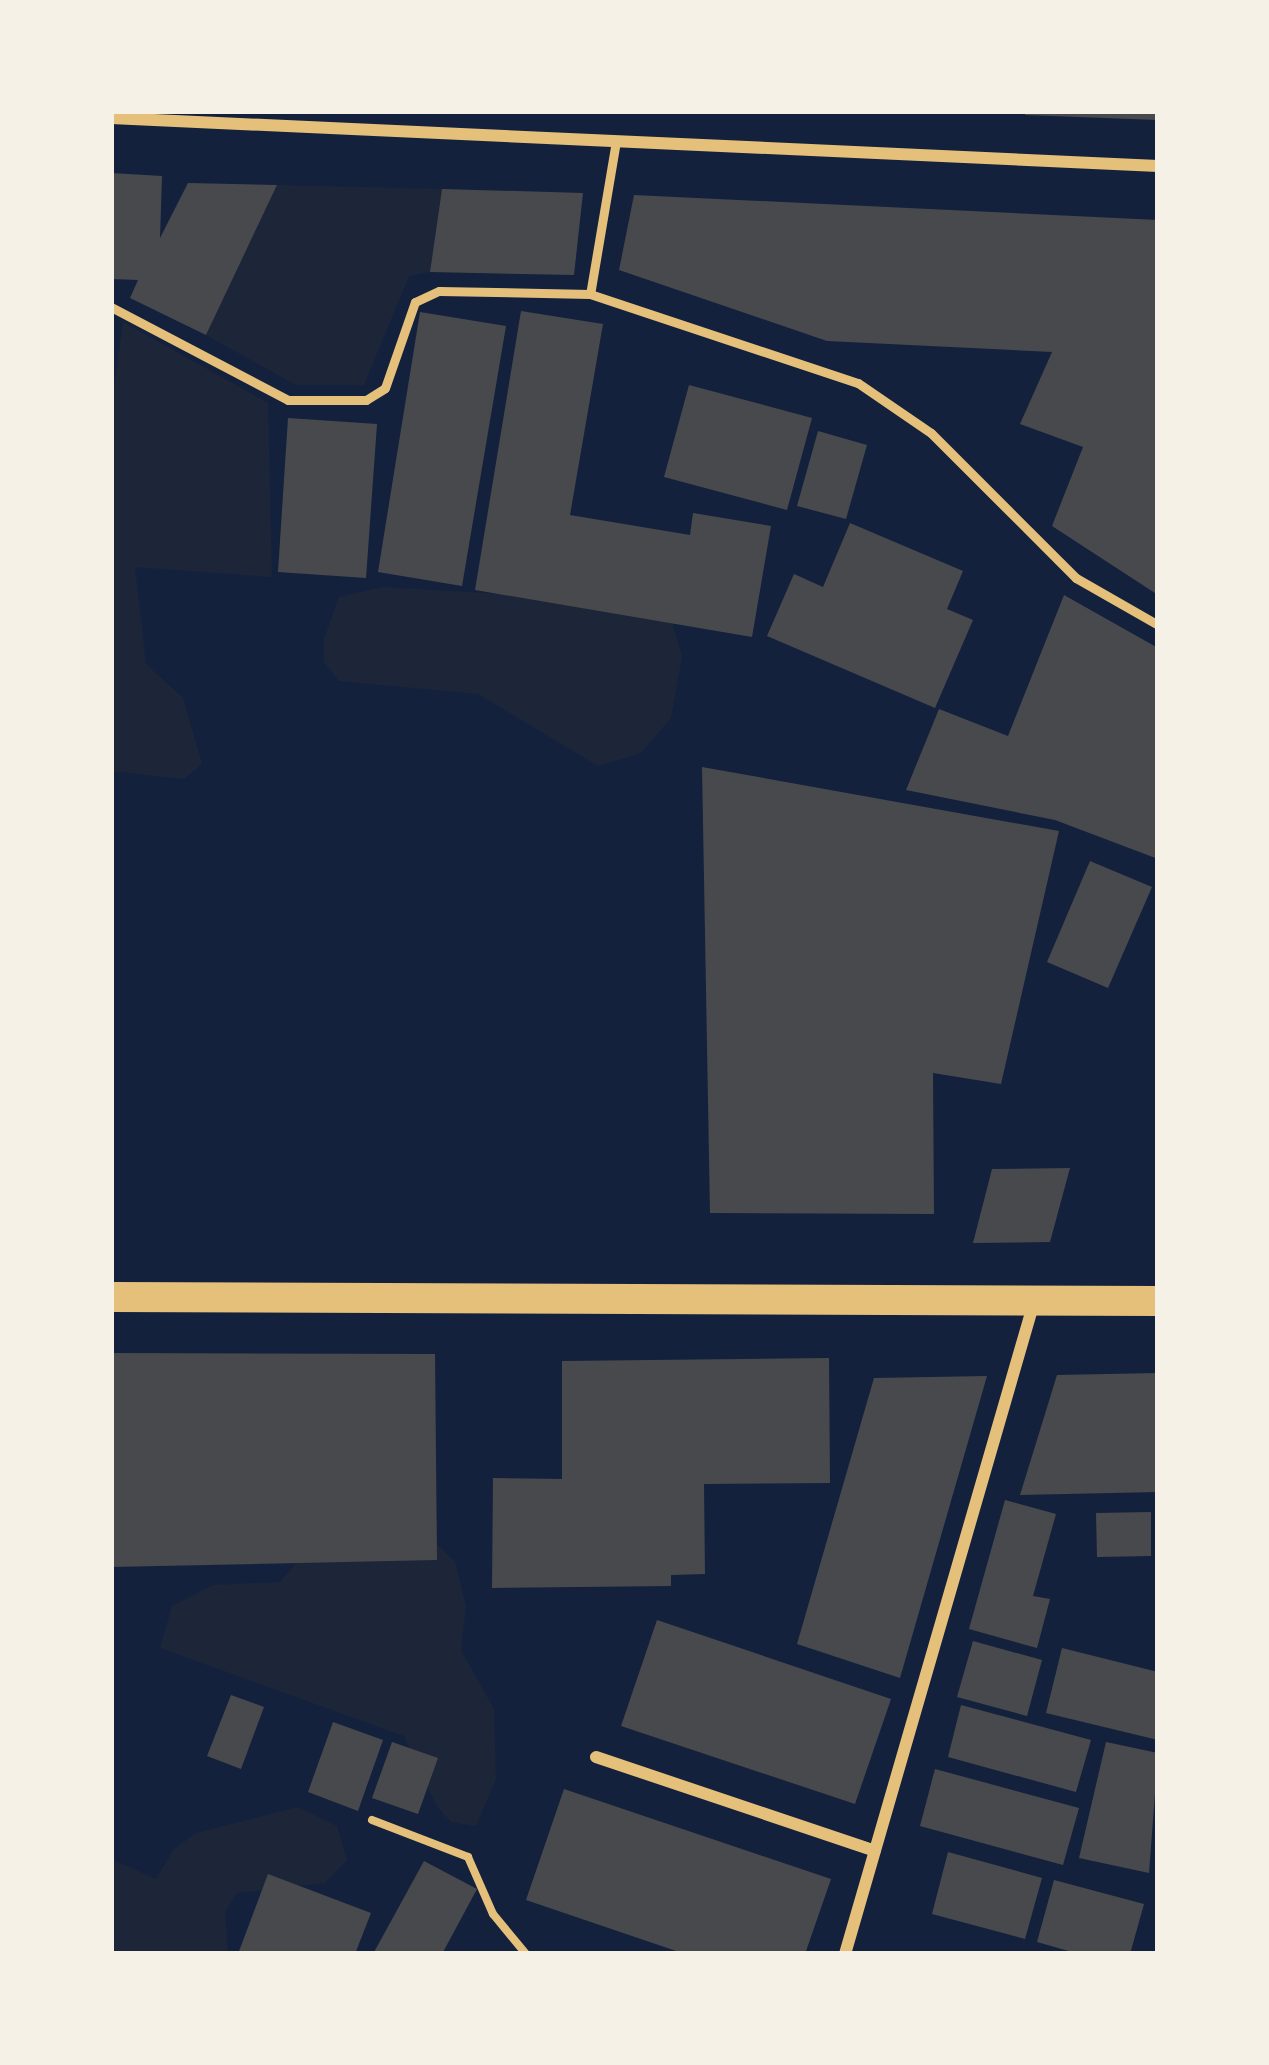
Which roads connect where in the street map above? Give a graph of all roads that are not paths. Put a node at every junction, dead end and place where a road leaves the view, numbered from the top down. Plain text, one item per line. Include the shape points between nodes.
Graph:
1 (111, 118) edge
2 (616, 141) junction
3 (1158, 166) edge
4 (590, 293) junction
5 (111, 307) edge
6 (1158, 625) edge
7 (111, 1297) edge
8 (1034, 1300) junction
9 (1158, 1301) edge
10 (596, 1757) dead end
11 (875, 1851) junction
12 (845, 1954) edge

1 - 2 street
2 - 3 street
2 - 4 lane
4 - 5 lane via 440,291 415,302 385,388 366,400 288,400
4 - 6 lane via 859,383 931,434 1076,578
7 - 8 main road
8 - 9 main road
8 - 11 street
10 - 11 street
11 - 12 street

